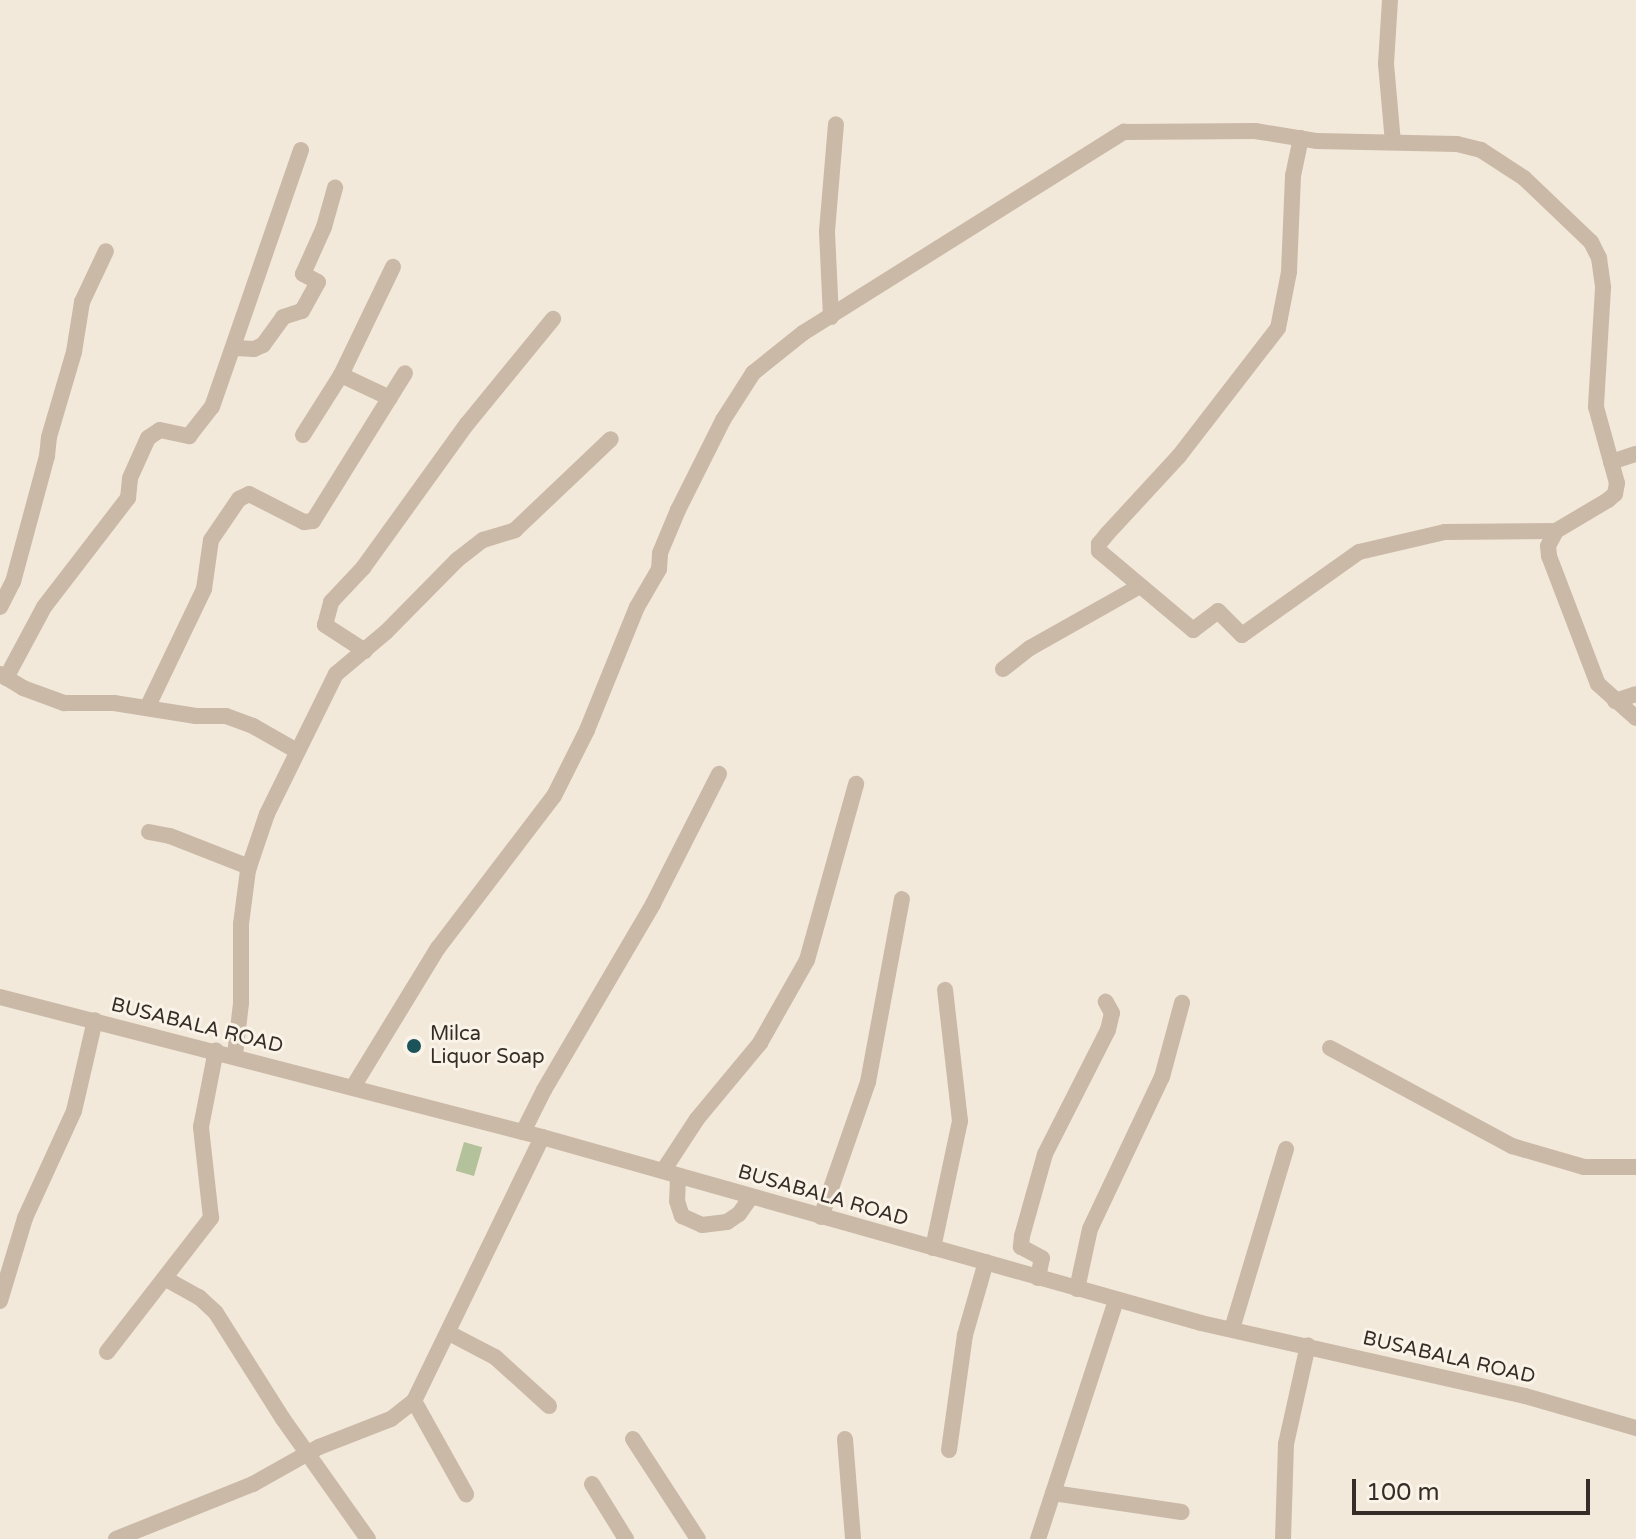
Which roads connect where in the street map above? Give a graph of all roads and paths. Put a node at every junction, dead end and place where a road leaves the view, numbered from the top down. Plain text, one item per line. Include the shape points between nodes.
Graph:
1 (1390, 0) edge
2 (836, 124) dead end
3 (1301, 138) junction
4 (1393, 142) junction
5 (301, 150) dead end
6 (335, 188) dead end
7 (106, 251) dead end
8 (393, 267) dead end
9 (831, 317) junction
10 (553, 319) dead end
11 (235, 348) junction
12 (405, 373) dead end
13 (341, 375) junction
14 (390, 398) junction
15 (303, 435) dead end
16 (611, 439) dead end
17 (1636, 454) edge
18 (1611, 462) junction
19 (1556, 531) junction
20 (1140, 586) junction
21 (0, 607) edge
22 (365, 651) junction
23 (1003, 669) dead end
24 (3, 676) edge
25 (1636, 694) edge
26 (1615, 701) junction
27 (148, 706) junction
28 (1636, 718) edge
29 (297, 751) junction
30 (719, 774) dead end
31 (856, 784) dead end
32 (149, 832) dead end
33 (249, 867) junction
34 (902, 899) dead end
35 (945, 990) dead end
36 (0, 997) edge
37 (1106, 1002) dead end
38 (1182, 1003) dead end
39 (95, 1020) junction
40 (1330, 1048) dead end
41 (216, 1050) junction
42 (235, 1055) junction
43 (353, 1087) junction
44 (523, 1132) junction
45 (542, 1137) junction
46 (1286, 1149) dead end
47 (1636, 1167) edge
48 (671, 1174) junction
49 (751, 1197) junction
50 (821, 1217) junction
51 (933, 1248) junction
52 (986, 1262) junction
53 (1038, 1278) junction
54 (166, 1279) junction
55 (1077, 1289) junction
56 (1116, 1300) junction
57 (0, 1301) edge
58 (1232, 1329) junction
59 (449, 1333) junction
60 (1308, 1345) junction
61 (107, 1352) dead end
62 (414, 1401) junction
63 (549, 1406) dead end
64 (1636, 1428) edge
65 (633, 1439) dead end
66 (845, 1439) dead end
67 (949, 1450) dead end
68 (307, 1453) junction
69 (592, 1484) dead end
70 (1053, 1493) junction
71 (466, 1494) dead end
72 (1182, 1512) dead end
73 (116, 1539) edge
74 (368, 1539) edge
75 (626, 1539) edge
76 (698, 1539) edge
77 (853, 1539) edge
78 (1038, 1539) edge
79 (1283, 1539) edge

1 - 4 street via 1386,64
2 - 9 street via 827,231
3 - 4 street
3 - 9 street via 1255,131 1124,132
3 - 20 street via 1293,176 1289,272 1278,328 1179,456 1099,544 1102,554
4 - 18 street via 1481,150 1524,178 1591,242 1603,288 1596,407
5 - 11 street
6 - 11 street via 303,274 318,282 302,311 283,317 263,345
7 - 21 street via 82,302 47,456 13,582
8 - 13 street
9 - 43 street via 775,354 737,394 678,510 656,577 637,607 554,796 438,948
10 - 22 street via 467,424 363,568 331,602 325,625
11 - 24 street via 212,407 194,433 186,437 160,430 148,438 130,478 128,498 44,607
12 - 14 street
13 - 14 street
13 - 15 street
14 - 27 street via 313,521 304,522 249,494 239,499 211,540 204,589
16 - 22 street via 515,530 483,540 457,560
17 - 18 street
18 - 19 street via 1615,494
19 - 20 street via 1445,532 1359,552 1242,635 1218,611 1193,630
19 - 26 street via 1549,556 1598,684
20 - 23 street
22 - 29 street via 336,674
24 - 27 street via 64,703
25 - 26 street
26 - 28 street
27 - 29 street via 226,716
29 - 33 street
30 - 44 street via 653,904
31 - 48 street via 807,960 760,1043 697,1119
32 - 33 street
33 - 42 street
34 - 50 street via 868,1082
35 - 51 street via 960,1121
36 - 39 street, BUSABALA ROAD
37 - 53 street via 1112,1013 1108,1030 1045,1154 1022,1236 1021,1247 1042,1258
38 - 55 street via 1162,1077 1090,1229
39 - 41 street, BUSABALA ROAD
39 - 57 street via 74,1111 25,1218
40 - 47 street via 1512,1146 1584,1167
41 - 42 street, BUSABALA ROAD
41 - 54 street via 201,1127 211,1218
42 - 43 street, BUSABALA ROAD
43 - 44 street, BUSABALA ROAD
44 - 45 street, BUSABALA ROAD
45 - 48 street, BUSABALA ROAD
45 - 59 street
46 - 58 street
48 - 49 street, BUSABALA ROAD
48 - 49 street via 682,1216 702,1225 727,1222
49 - 50 street, BUSABALA ROAD
50 - 51 street, BUSABALA ROAD
51 - 52 street, BUSABALA ROAD
52 - 53 street, BUSABALA ROAD
52 - 67 street via 965,1335
53 - 55 street, BUSABALA ROAD
54 - 61 street
54 - 68 street via 216,1313
55 - 56 street, BUSABALA ROAD
56 - 58 street, BUSABALA ROAD
56 - 70 street
58 - 60 street, BUSABALA ROAD
59 - 62 street
59 - 63 street via 495,1357
60 - 64 street, BUSABALA ROAD
60 - 79 street via 1286,1444
62 - 68 street via 391,1419
62 - 71 street
65 - 76 street
66 - 77 street
68 - 73 street via 253,1484
68 - 74 street
69 - 75 street
70 - 72 street
70 - 78 street

